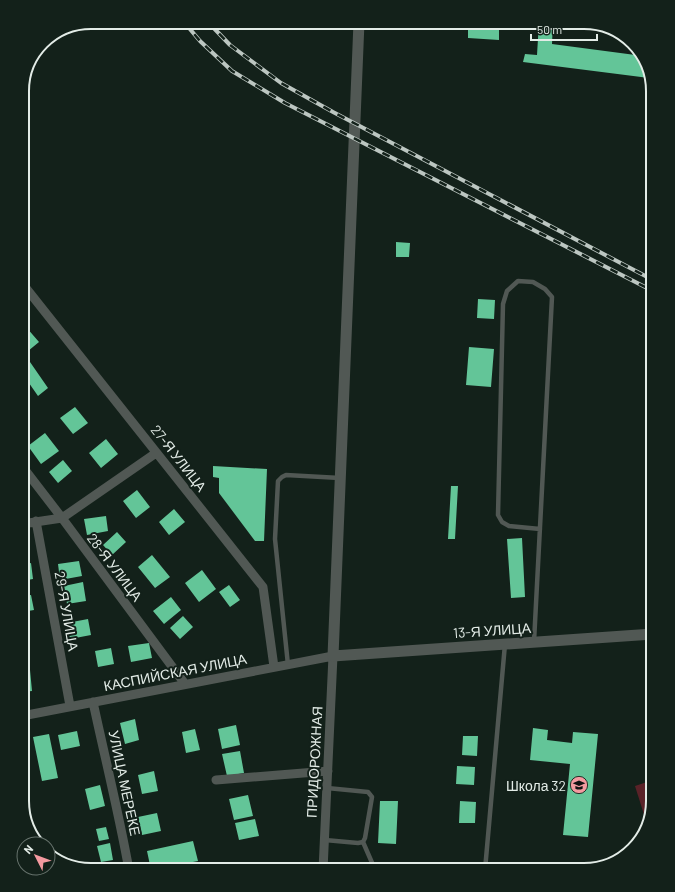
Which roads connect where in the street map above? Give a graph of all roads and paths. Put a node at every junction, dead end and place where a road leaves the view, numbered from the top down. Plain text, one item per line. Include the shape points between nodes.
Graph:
1 (359, 29) edge
2 (29, 292) edge
3 (156, 453) junction
4 (29, 475) edge
5 (340, 478) junction
6 (62, 518) junction
7 (36, 522) junction
8 (29, 523) edge
9 (540, 529) junction
10 (646, 634) edge
11 (534, 642) junction
12 (505, 644) junction
13 (333, 656) junction
14 (288, 665) junction
15 (274, 667) junction
16 (185, 684) junction
17 (93, 702) junction
18 (70, 706) junction
19 (29, 715) edge
20 (328, 771) junction
21 (216, 780) dead end
22 (327, 788) junction
23 (325, 840) junction
24 (363, 842) junction
25 (128, 863) edge
26 (323, 863) edge
27 (372, 863) edge
28 (486, 863) edge

1 - 5 street
2 - 3 street, 27-Я УЛИЦА
3 - 6 street
3 - 15 street, 27-Я УЛИЦА via 263,587
4 - 6 street, 28-Я УЛИЦА
5 - 13 street
5 - 14 lane via 286,474 278,481 275,539
6 - 7 street
6 - 16 street, 28-Я УЛИЦА
7 - 8 street
7 - 18 street, 29-Я УЛИЦА
9 - 9 lane via 552,298 545,289 533,282 518,282 507,291 503,304 498,515 502,522 509,526
9 - 11 lane
10 - 11 street, 13-Я УЛИЦА
11 - 12 street, 13-Я УЛИЦА
12 - 13 street, 13-Я УЛИЦА
12 - 28 lane
13 - 14 street, КАСПИЙСКАЯ УЛИЦА
13 - 20 street, ПРИДОРОЖНАЯ
14 - 15 street, КАСПИЙСКАЯ УЛИЦА
15 - 16 street, КАСПИЙСКАЯ УЛИЦА
16 - 17 street, КАСПИЙСКАЯ УЛИЦА
17 - 18 street, КАСПИЙСКАЯ УЛИЦА
17 - 25 street, УЛИЦА МЕРЕКЕ
18 - 19 street, КАСПИЙСКАЯ УЛИЦА
20 - 21 street
20 - 22 street, ПРИДОРОЖНАЯ
22 - 23 street, ПРИДОРОЖНАЯ
22 - 24 lane via 368,792 372,797
23 - 24 lane
23 - 26 street, ПРИДОРОЖНАЯ
24 - 27 lane

